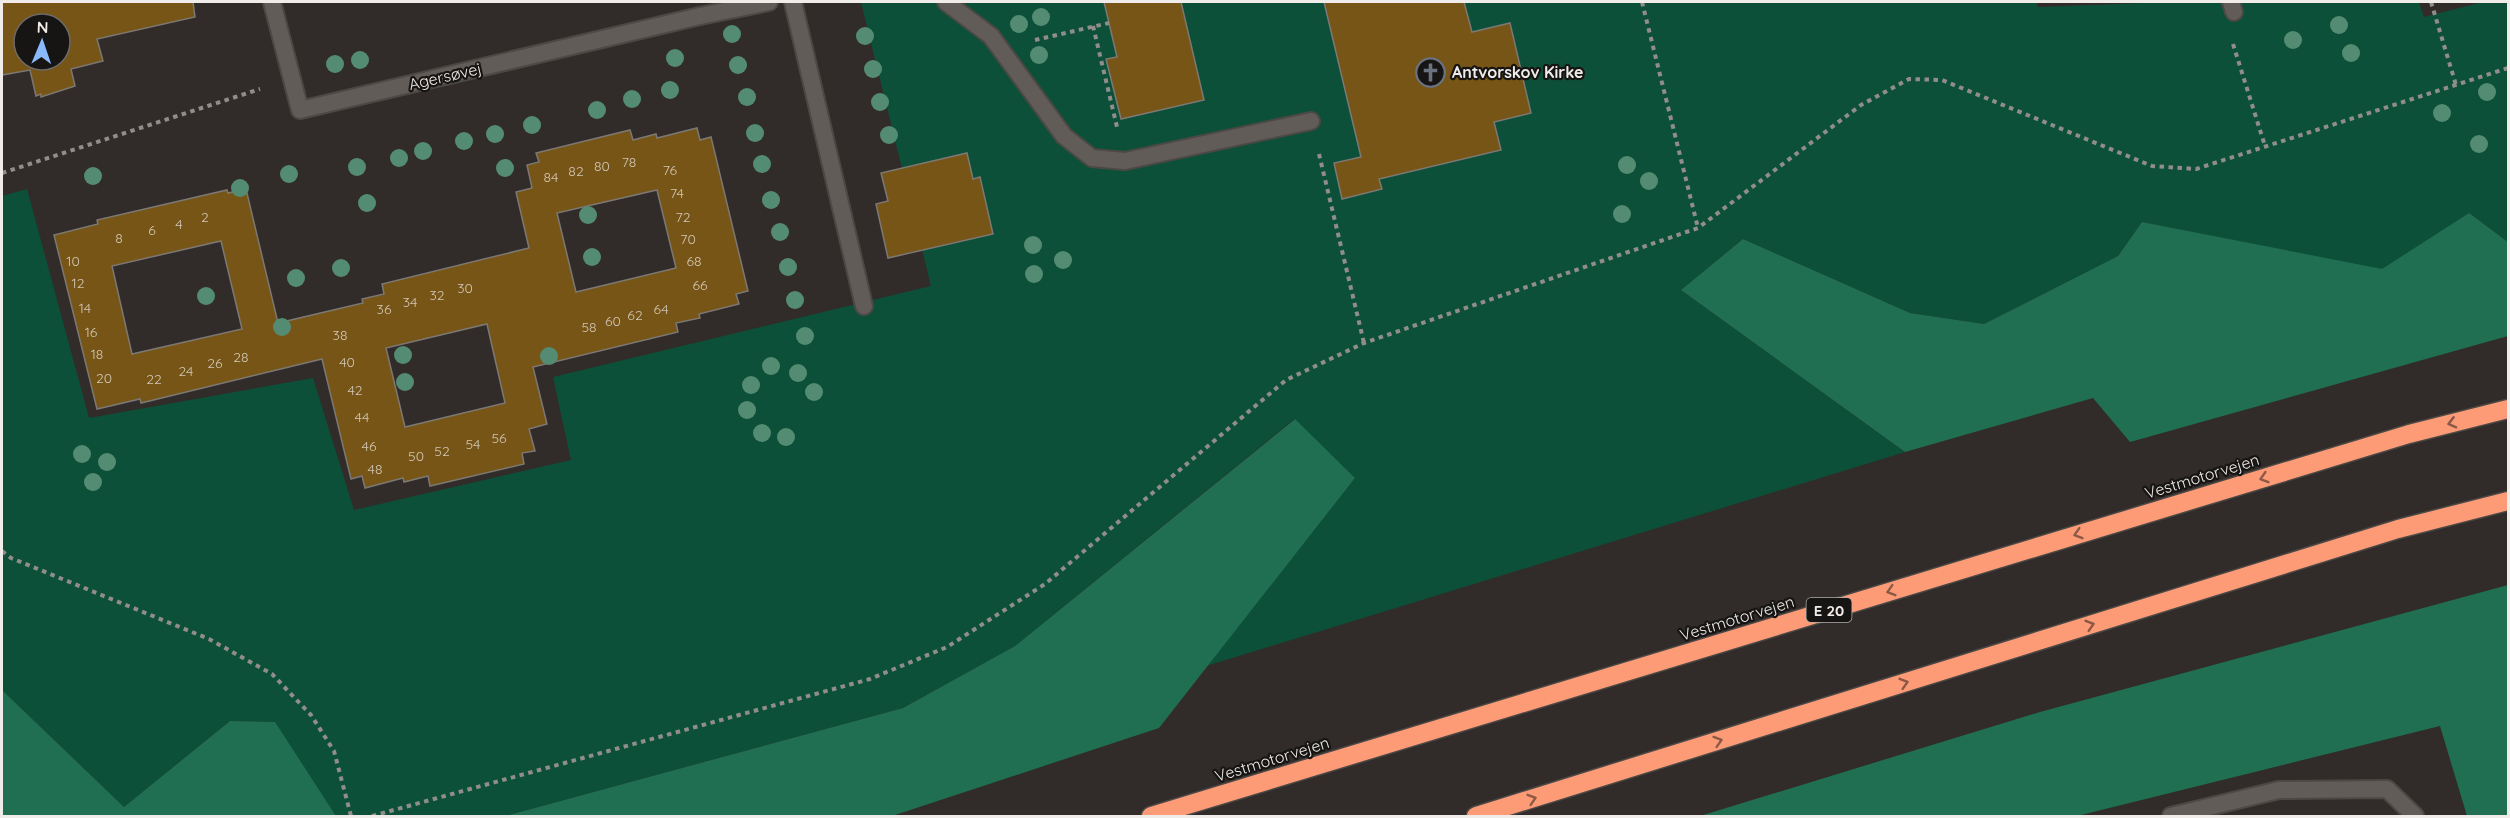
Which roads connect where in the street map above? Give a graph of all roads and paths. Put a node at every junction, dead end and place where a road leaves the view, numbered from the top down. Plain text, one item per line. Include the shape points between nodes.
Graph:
1 (272, 2) edge
2 (769, 2) edge
3 (793, 2) edge
4 (946, 2) edge
5 (1642, 2) edge
6 (2431, 2) edge
7 (2232, 7) edge
8 (1109, 22) dead end
9 (1094, 26) junction
10 (999, 48) junction
11 (2508, 68) edge
12 (291, 79) junction
13 (2456, 84) junction
14 (1311, 122) joint
15 (2265, 146) junction
16 (1125, 161) junction
17 (2, 173) edge
18 (1698, 228) junction
19 (864, 306) dead end
20 (1364, 343) junction
21 (2508, 409) edge
22 (2508, 501) edge
23 (2, 551) edge
24 (351, 816) edge
25 (372, 816) edge
26 (1151, 816) edge
27 (1476, 816) edge
28 (2171, 816) edge
29 (2415, 816) edge

1 - 12 street, Agersøvej
2 - 12 street, Agersøvej via 300,110
3 - 19 street
4 - 10 street via 991,36
5 - 18 path
6 - 13 path
7 - 15 path via 2228,29
8 - 9 path
9 - 10 path
9 - 16 path
10 - 16 street via 1064,136 1092,158
11 - 13 path
12 - 17 path
13 - 15 path
14 - 16 street
14 - 20 path
15 - 18 path via 2196,169 2152,166 1942,80 1909,79 1862,105
18 - 20 path
20 - 25 path via 1286,380 1045,584 947,647 870,679
21 -> 26 highway, Vestmotorvejen / E 20 via 2409,434
27 -> 22 highway via 2398,529
23 - 24 path via 209,639 272,674 311,715 334,751
28 - 29 street via 2279,790 2387,789

